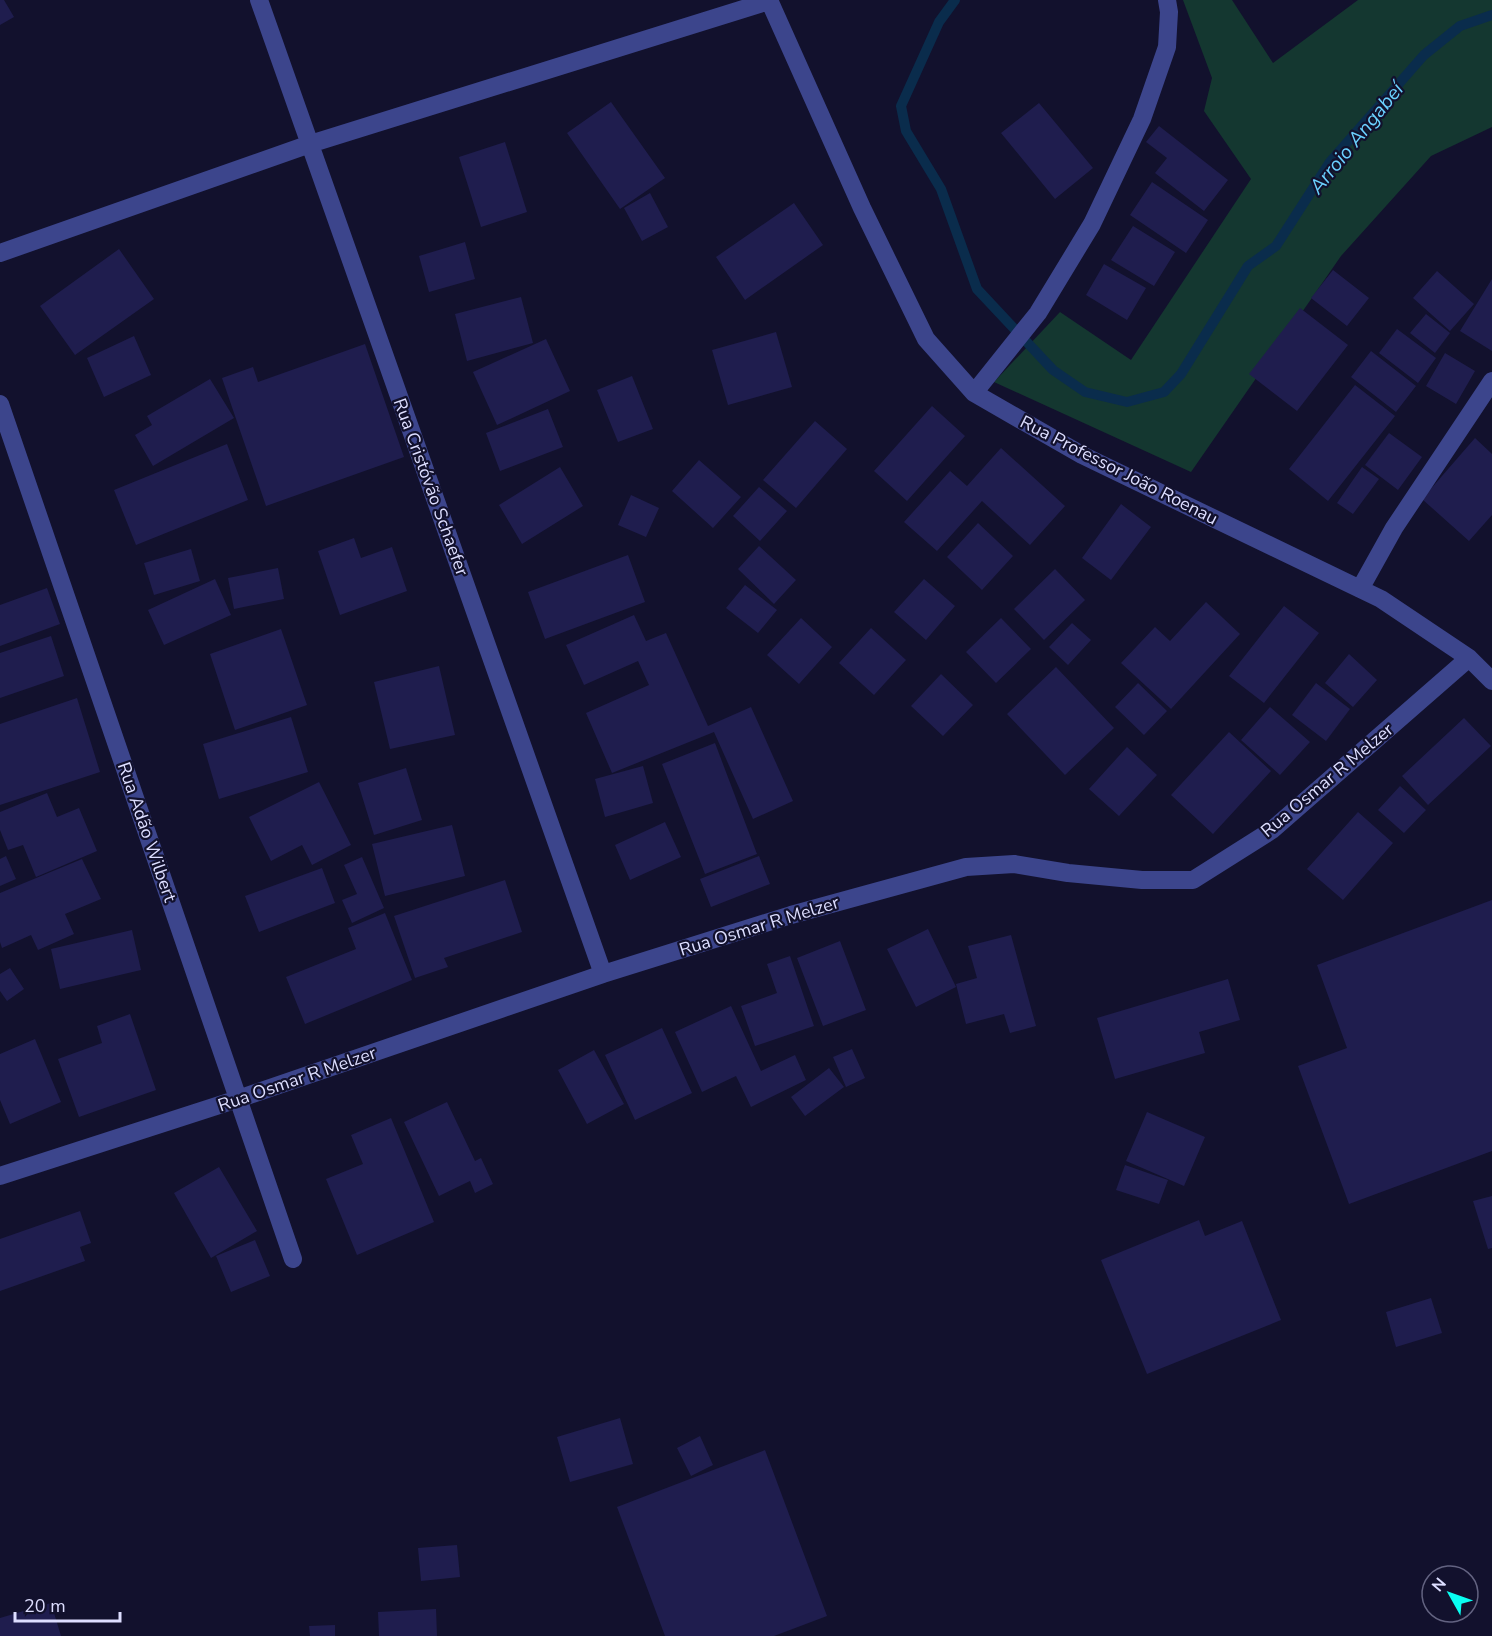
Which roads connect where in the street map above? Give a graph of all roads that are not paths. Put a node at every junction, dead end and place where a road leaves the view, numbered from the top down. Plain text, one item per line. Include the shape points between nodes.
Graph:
1 (259, 0) edge
2 (769, 0) edge
3 (1167, 0) edge
4 (310, 144) junction
5 (0, 253) edge
6 (1492, 381) edge
7 (974, 393) junction
8 (0, 404) edge
9 (1360, 589) junction
10 (1469, 658) junction
11 (1492, 681) edge
12 (603, 974) junction
13 (238, 1099) junction
14 (0, 1176) edge
15 (293, 1259) dead end

1 - 4 street, Rua Cristóvão Schaefer
2 - 4 street
2 - 7 street, Rua Professor João Roenau via 861,208 926,339
3 - 7 street via 1167,47 1142,119 1092,224 1035,317
4 - 5 street
4 - 12 street, Rua Cristóvão Schaefer
6 - 9 street via 1394,528
7 - 9 street, Rua Professor João Roenau via 1082,455
8 - 13 street, Rua Adão Wilbert
9 - 10 street, Rua Professor João Roenau
10 - 11 street, Rua Professor João Roenau
10 - 12 street, Rua Osmar R Melzer via 1272,830 1193,880 1142,880 1014,864 966,867 791,915
12 - 13 street, Rua Osmar R Melzer
13 - 14 street, Rua Osmar R Melzer
13 - 15 street, Rua Adão Wilbert

